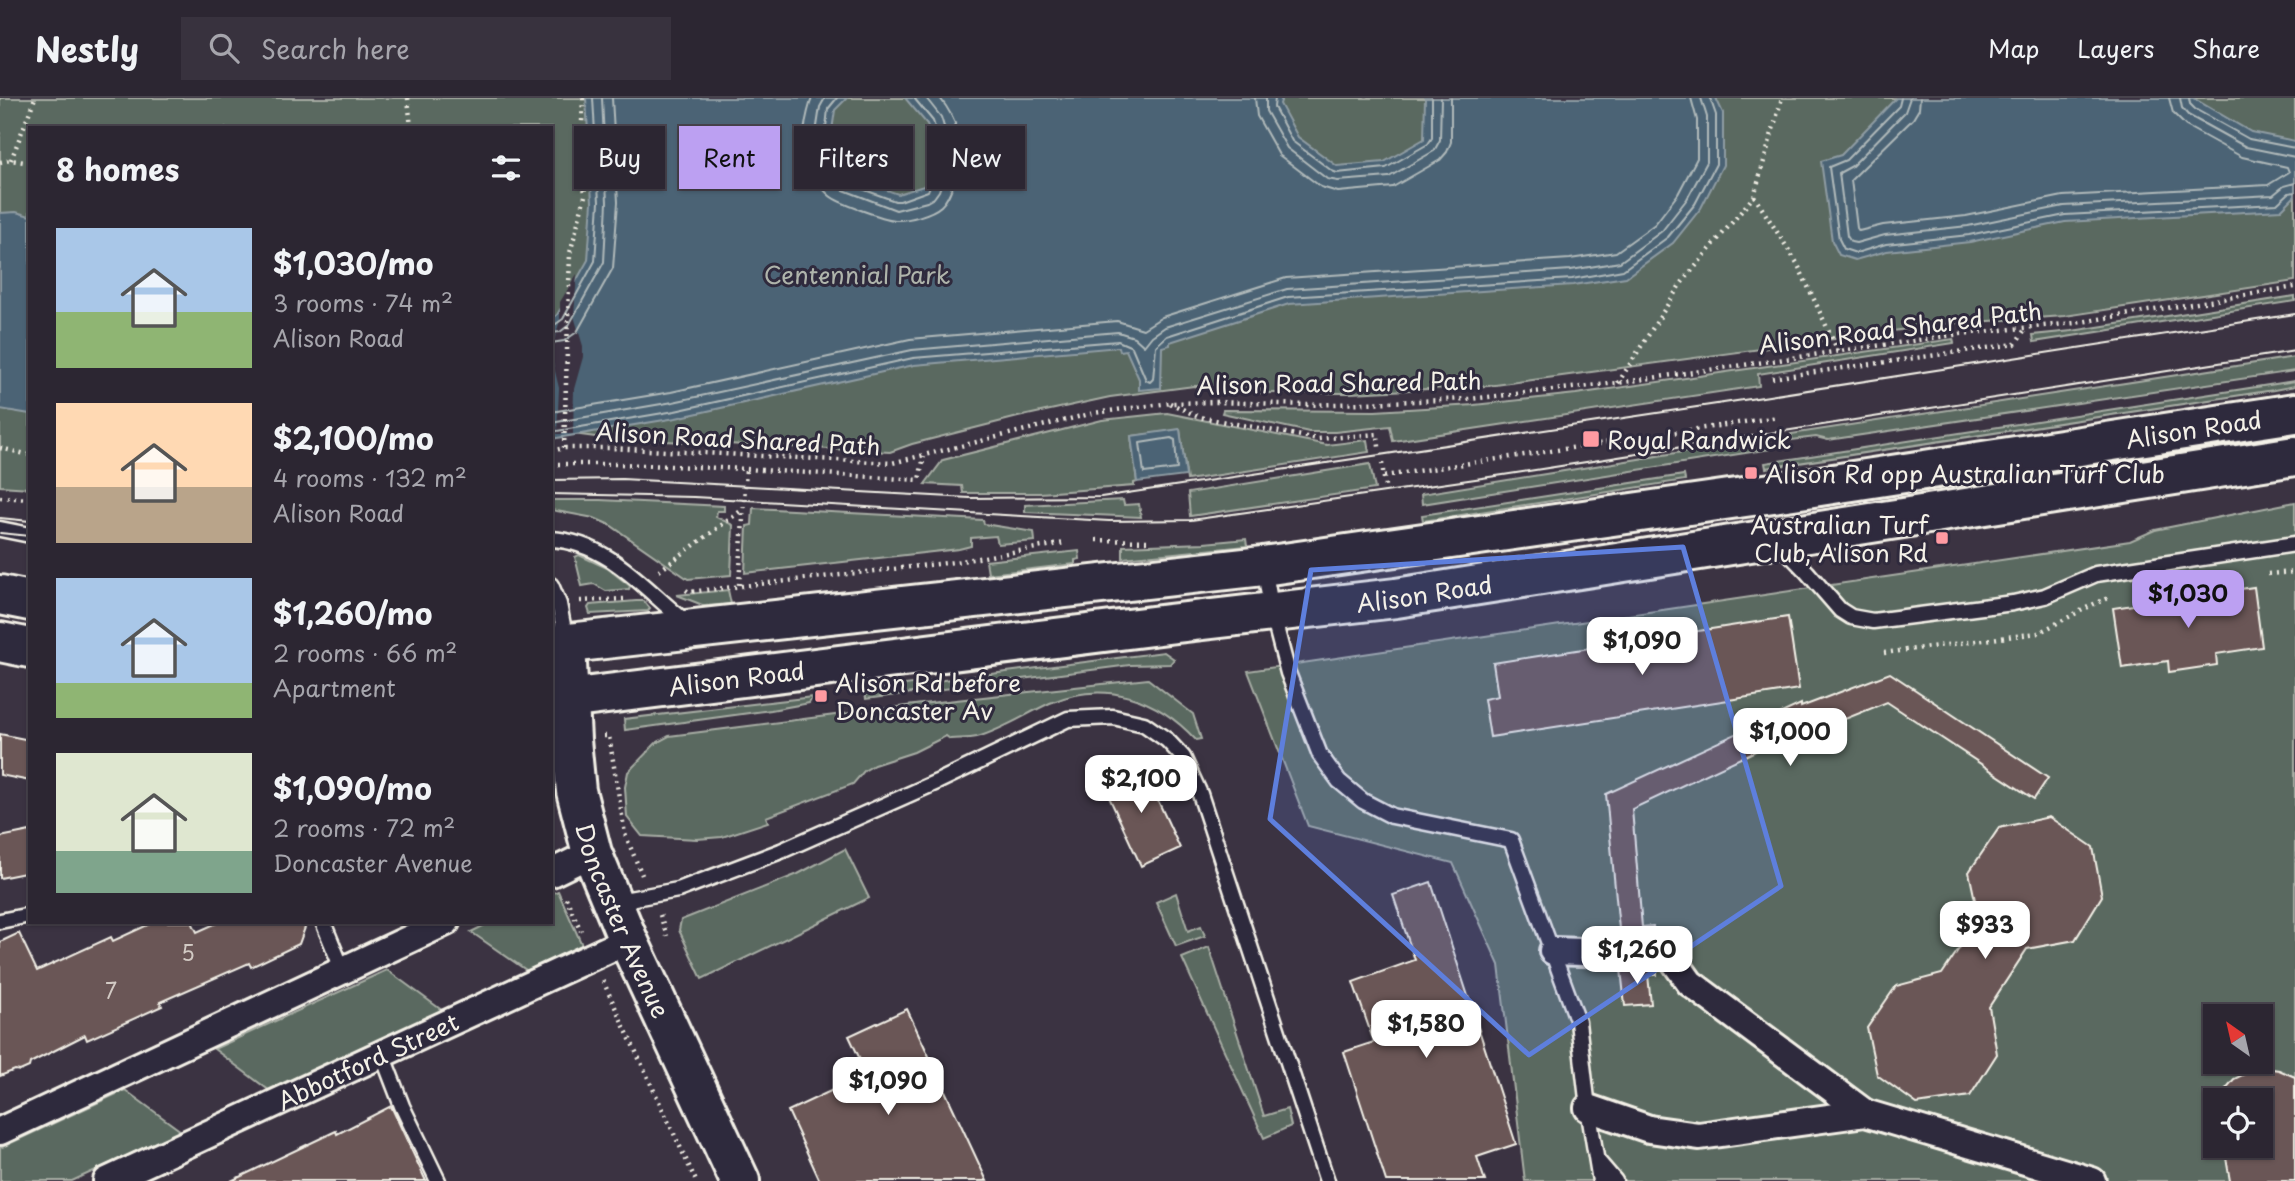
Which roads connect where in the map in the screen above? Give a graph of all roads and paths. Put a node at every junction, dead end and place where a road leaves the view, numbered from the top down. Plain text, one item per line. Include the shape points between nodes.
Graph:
1 (35, 98) edge
2 (408, 98) edge
3 (583, 98) edge
4 (1782, 98) edge
5 (411, 126) edge
6 (11, 160) junction
7 (0, 162) edge
8 (28, 163) edge
9 (1754, 196) junction
10 (2295, 287) edge
11 (2026, 328) junction
12 (1838, 351) junction
13 (1772, 378) dead end
14 (1617, 383) junction
15 (1170, 403) junction
16 (2295, 414) edge
17 (1778, 417) dead end
18 (1379, 447) dead end
19 (0, 448) edge
20 (564, 448) junction
21 (553, 451) edge
22 (28, 454) edge
23 (924, 456) junction
24 (2295, 456) edge
25 (1382, 463) dead end
26 (553, 464) edge
27 (746, 469) junction
28 (1384, 476) junction
29 (1385, 486) dead end
30 (0, 497) edge
31 (28, 499) edge
32 (742, 510) junction
33 (0, 529) edge
34 (28, 535) edge
35 (1773, 537) junction
36 (553, 539) edge
37 (1065, 543) dead end
38 (2295, 544) edge
39 (1263, 566) junction
40 (2295, 572) edge
41 (2263, 574) dead end
42 (669, 578) dead end
43 (679, 585) dead end
44 (739, 585) junction
45 (553, 590) edge
46 (0, 595) edge
47 (2115, 596) dead end
48 (634, 598) dead end
49 (28, 601) edge
50 (586, 601) dead end
51 (1272, 612) junction
52 (696, 631) junction
53 (0, 642) edge
54 (559, 645) edge
55 (28, 648) edge
56 (1884, 653) dead end
57 (560, 700) edge
58 (609, 736) dead end
59 (625, 834) dead end
60 (592, 853) junction
61 (553, 872) edge
62 (28, 915) edge
63 (0, 921) edge
64 (621, 923) junction
65 (324, 924) edge
66 (442, 924) edge
67 (1553, 951) junction
68 (593, 956) junction
69 (343, 971) junction
70 (382, 1054) junction
71 (1588, 1108) junction
72 (1865, 1113) junction
73 (0, 1131) edge
74 (1596, 1159) junction
75 (107, 1181) edge
76 (438, 1181) edge
77 (696, 1181) edge
78 (740, 1181) edge
79 (1327, 1181) edge
80 (1600, 1181) edge
81 (1615, 1181) edge
82 (2092, 1181) edge

1 - 6 path
2 - 5 path
3 - 20 path via 580,146 585,196 570,253
4 - 9 path
6 - 7 path
6 - 8 path
9 - 12 path via 1797,263
9 - 14 path via 1680,285
10 - 11 path, Alison Road Shared Path
11 - 12 path, Alison Road Shared Path
11 - 13 path via 2015,344
12 - 14 path, Alison Road Shared Path
14 - 15 path, Alison Road Shared Path via 1469,399 1309,405
15 - 18 path via 1199,417 1318,439 1378,434
15 - 23 path, Alison Road Shared Path via 1094,413
16 - 39 main road, Alison Road
17 - 28 path
19 - 22 path
20 - 21 path, Alison Road Shared Path
20 - 23 path, Alison Road Shared Path via 892,463
23 - 27 path via 919,480
24 - 35 main road, Alison Road
25 - 28 path
26 - 27 path
27 - 32 path
28 - 29 path
30 - 31 path
32 - 42 path via 660,571
32 - 44 path
33 - 34 lane
35 - 38 lane via 1840,610 1873,621 2013,603 2045,596 2096,574
35 - 51 main road, Alison Road via 1396,598
36 - 52 lane via 584,546 616,562
37 - 44 path via 955,562
39 - 51 lane
39 - 52 main road, Alison Road
40 - 41 path
43 - 44 path via 689,592
45 - 54 lane via 559,604
46 - 49 main road
47 - 56 path via 2038,633
48 - 50 path
51 - 57 main road, Alison Road
51 - 67 lane via 1308,725 1320,755 1339,781 1392,816 1511,840
52 - 54 main road, Alison Road
53 - 55 main road
54 - 57 main road, Doncaster Avenue
57 - 60 main road, Doncaster Avenue
58 - 59 path
60 - 61 street
60 - 64 main road, Doncaster Avenue
61 - 68 path
62 - 63 lane
64 - 68 street, Abbotford Street
64 - 78 main road, Doncaster Avenue
64 - 79 lane via 629,899 678,890 781,851 1068,719 1113,717 1144,724 1183,757 1200,794
65 - 69 lane
66 - 69 street
67 - 71 lane via 1578,1022
67 - 72 street via 1670,955 1690,983
68 - 70 street, Abbotford Street
68 - 77 path
69 - 73 street
70 - 75 street, Abbotford Street
70 - 76 lane
71 - 72 street via 1649,1129 1699,1136
71 - 74 lane
72 - 82 street
74 - 80 lane
74 - 81 lane

